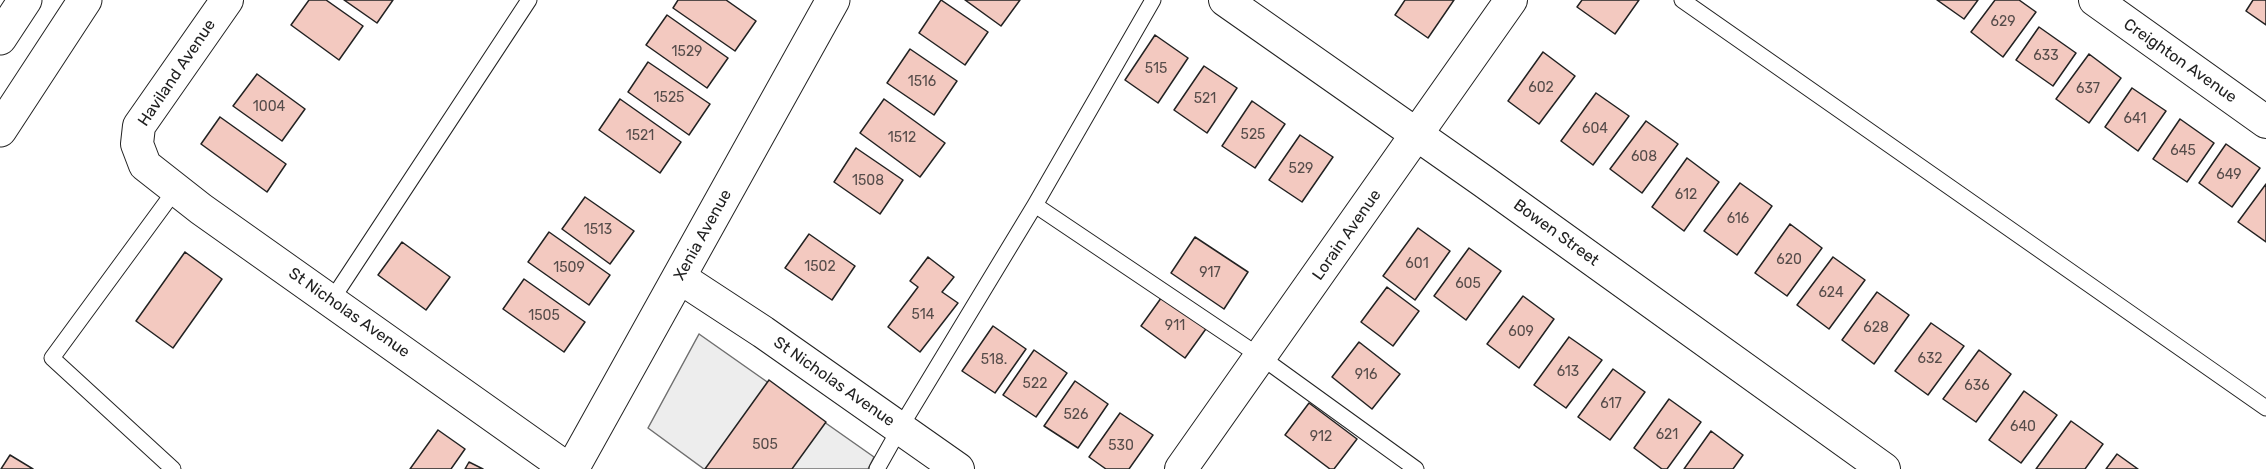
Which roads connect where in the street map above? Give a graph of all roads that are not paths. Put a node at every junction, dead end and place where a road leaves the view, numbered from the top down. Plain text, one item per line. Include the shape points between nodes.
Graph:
1 (26, 0) edge
2 (85, 0) edge
3 (226, 0) edge
4 (529, 0) edge
5 (833, 0) edge
6 (1153, 0) edge
7 (1225, 0) edge
8 (1511, 0) edge
9 (1682, 0) edge
10 (2095, 0) edge
11 (0, 38) edge
12 (2266, 122) edge
13 (0, 130) edge
14 (1417, 136) junction
15 (138, 150) joint
16 (176, 189) junction
17 (1035, 204) junction
18 (679, 277) junction
19 (331, 301) junction
20 (1261, 357) junction
21 (2266, 408) edge
22 (900, 428) junction
23 (173, 469) edge
24 (568, 469) edge
25 (573, 469) edge
26 (877, 469) edge
27 (958, 469) edge
28 (1181, 469) edge
29 (1416, 469) edge
30 (1884, 469) edge

1 - 11 main road
2 - 13 main road
3 - 15 street, Haviland Avenue via 139,126
4 - 19 lane
5 - 18 main road, Xenia Avenue
6 - 17 lane
7 - 14 street, Bowen Street
8 - 14 street, Lorain Avenue
9 - 21 lane
10 - 12 street, Creighton Avenue
14 - 20 street, Lorain Avenue
14 - 30 street, Bowen Street
15 - 16 street, St Nicholas Avenue via 145,165
16 - 19 street, St Nicholas Avenue
16 - 23 lane via 52,358
17 - 20 lane
17 - 22 lane
18 - 22 street, St Nicholas Avenue
18 - 25 main road, Xenia Avenue
19 - 24 street, St Nicholas Avenue
20 - 28 street, Lorain Avenue
20 - 29 lane
22 - 26 lane
22 - 27 street, St Nicholas Avenue

